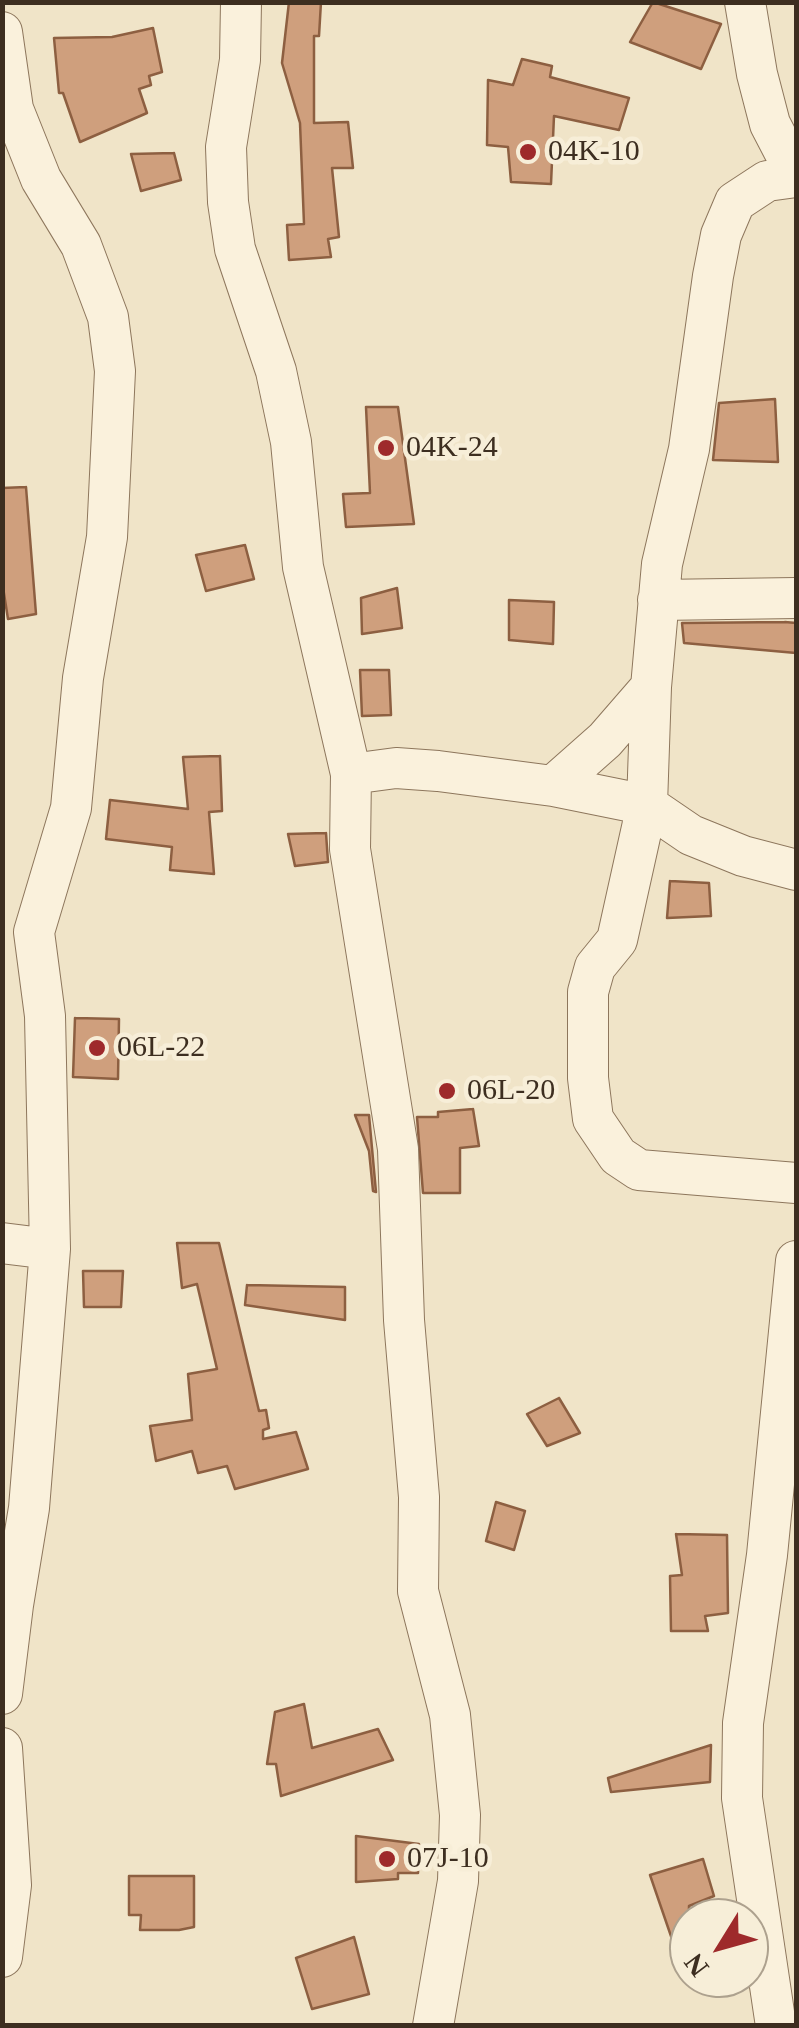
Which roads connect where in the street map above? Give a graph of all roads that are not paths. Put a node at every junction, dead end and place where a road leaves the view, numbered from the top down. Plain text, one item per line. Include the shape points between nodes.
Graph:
1 (240, 2) edge
2 (745, 2) edge
3 (2, 32) edge
4 (796, 175) edge
5 (796, 598) edge
6 (658, 600) junction
7 (651, 687) junction
8 (351, 774) junction
9 (553, 786) junction
10 (647, 806) junction
11 (796, 870) edge
12 (796, 1184) edge
13 (2, 1243) edge
14 (50, 1249) junction
15 (796, 1261) edge
16 (2, 1694) edge
17 (2, 1748) edge
18 (2, 1957) edge
19 (433, 2026) edge
20 (776, 2026) edge

1 - 8 street via 240,60 226,147 234,249 276,371 304,567
2 - 4 street via 770,124
3 - 14 street via 13,109 41,179 81,244 108,318 115,371 107,537 83,678 71,808 34,932 45,1016
4 - 6 street via 768,181 734,202 721,234
5 - 6 street
6 - 7 street
7 - 9 street
7 - 10 street
8 - 9 street via 396,768
8 - 19 street via 350,849 398,1149 420,1497 418,1591 450,1715 460,1815 458,1881
9 - 10 street
10 - 11 street via 691,835
10 - 12 street via 617,940 595,967 588,992 593,1119 618,1156 638,1170
13 - 14 street
14 - 16 street via 29,1508
15 - 20 street via 743,1742 742,1798
17 - 18 street via 11,1884

